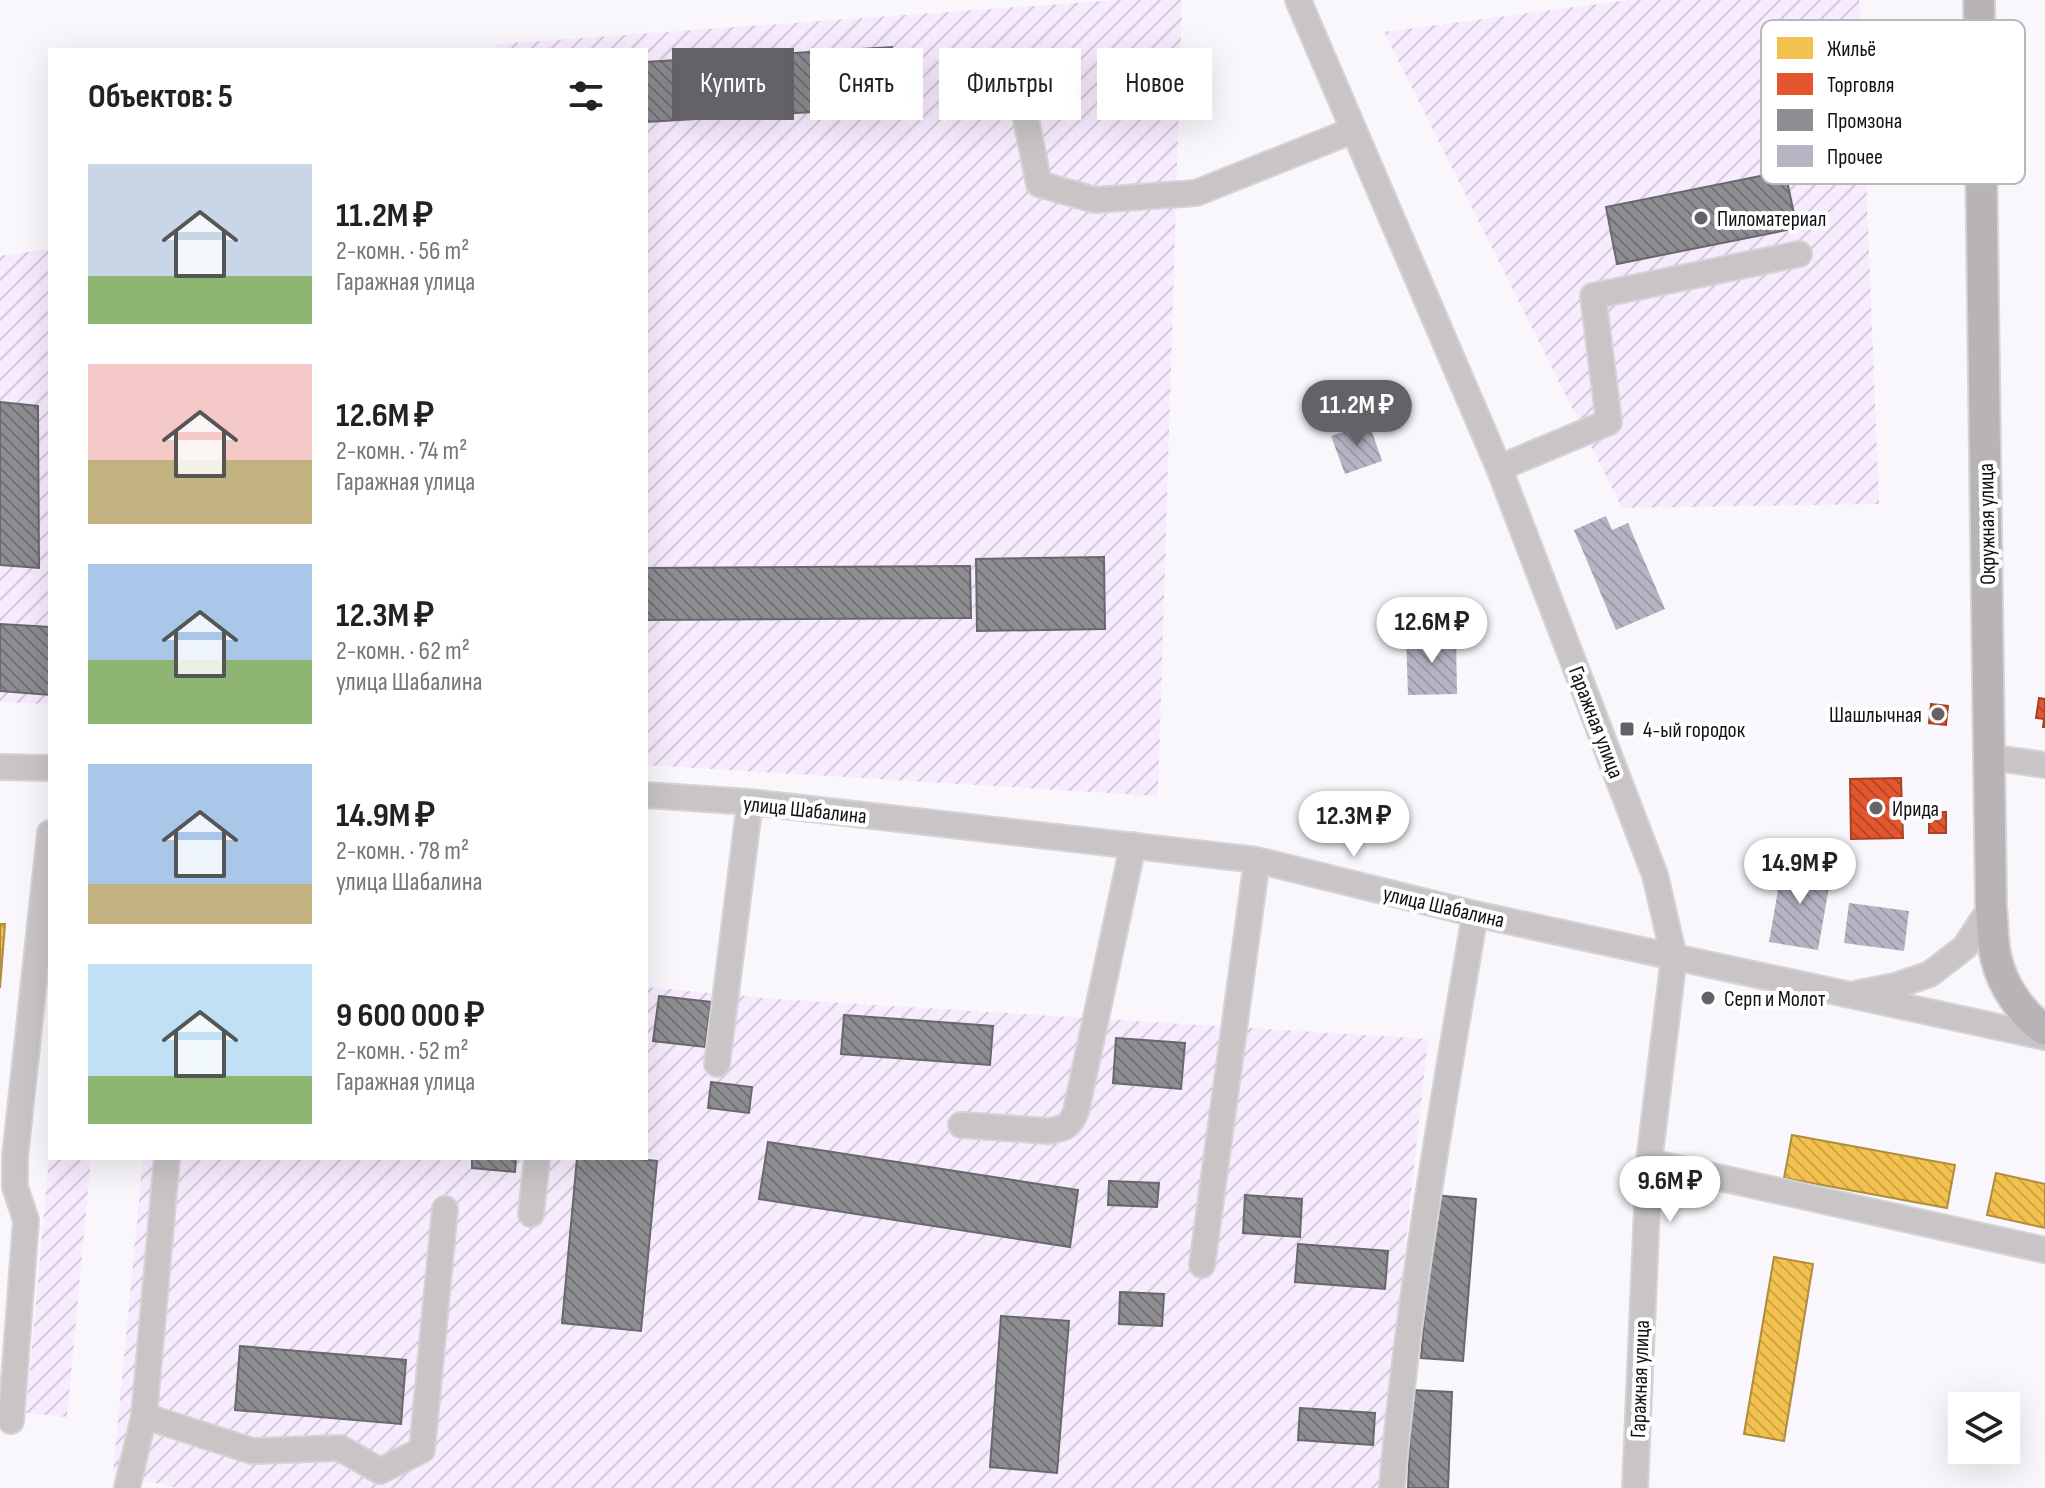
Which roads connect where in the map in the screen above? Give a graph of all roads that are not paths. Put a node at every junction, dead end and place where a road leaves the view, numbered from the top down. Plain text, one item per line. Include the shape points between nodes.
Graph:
1 (1298, 0) edge
2 (1979, 0) edge
3 (1979, 20) edge
4 (1026, 120) edge
5 (1354, 130) junction
6 (1981, 184) edge
7 (1799, 254) dead end
8 (1499, 468) junction
9 (1989, 757) junction
10 (2045, 765) edge
11 (0, 767) edge
12 (48, 768) edge
13 (648, 795) edge
14 (750, 802) junction
15 (1133, 845) junction
16 (48, 852) edge
17 (1257, 860) junction
18 (1991, 907) junction
19 (1475, 914) junction
20 (1674, 957) junction
21 (1849, 995) junction
22 (2045, 1030) edge
23 (2045, 1037) edge
24 (717, 1064) dead end
25 (961, 1125) dead end
26 (167, 1160) edge
27 (537, 1160) edge
28 (1649, 1162) junction
29 (8, 1186) edge
30 (445, 1209) dead end
31 (531, 1214) dead end
32 (2045, 1250) edge
33 (1202, 1265) dead end
34 (144, 1416) junction
35 (11, 1421) dead end
36 (127, 1488) edge
37 (1392, 1488) edge
38 (1635, 1488) edge

1 - 5 street, Гаражная улица
2 - 3 main road, Окружная улица
4 - 5 street via 1039,184 1095,200 1196,193
5 - 8 street, Гаражная улица
6 - 9 main road, Окружная улица
7 - 8 street via 1593,296 1609,422
8 - 20 street, Гаражная улица via 1655,875
9 - 10 street
9 - 18 main road, Окружная улица
11 - 12 street
13 - 14 street, улица Шабалина
14 - 15 street, улица Шабалина
14 - 24 street
15 - 17 street, улица Шабалина
15 - 25 street via 1072,1122 1049,1131
16 - 29 street
17 - 19 street, улица Шабалина
17 - 33 street
18 - 21 street via 1965,947 1930,974
18 - 22 main road, Окружная улица via 1996,957 2010,993
19 - 20 street, улица Шабалина
19 - 37 street via 1429,1187
20 - 21 street, улица Шабалина
20 - 28 street, Гаражная улица
21 - 23 street, улица Шабалина
26 - 34 street
27 - 31 street
28 - 32 street
28 - 38 street, Гаражная улица
29 - 35 street via 26,1220
30 - 34 street via 422,1450 380,1471 340,1448 252,1451
34 - 36 street

